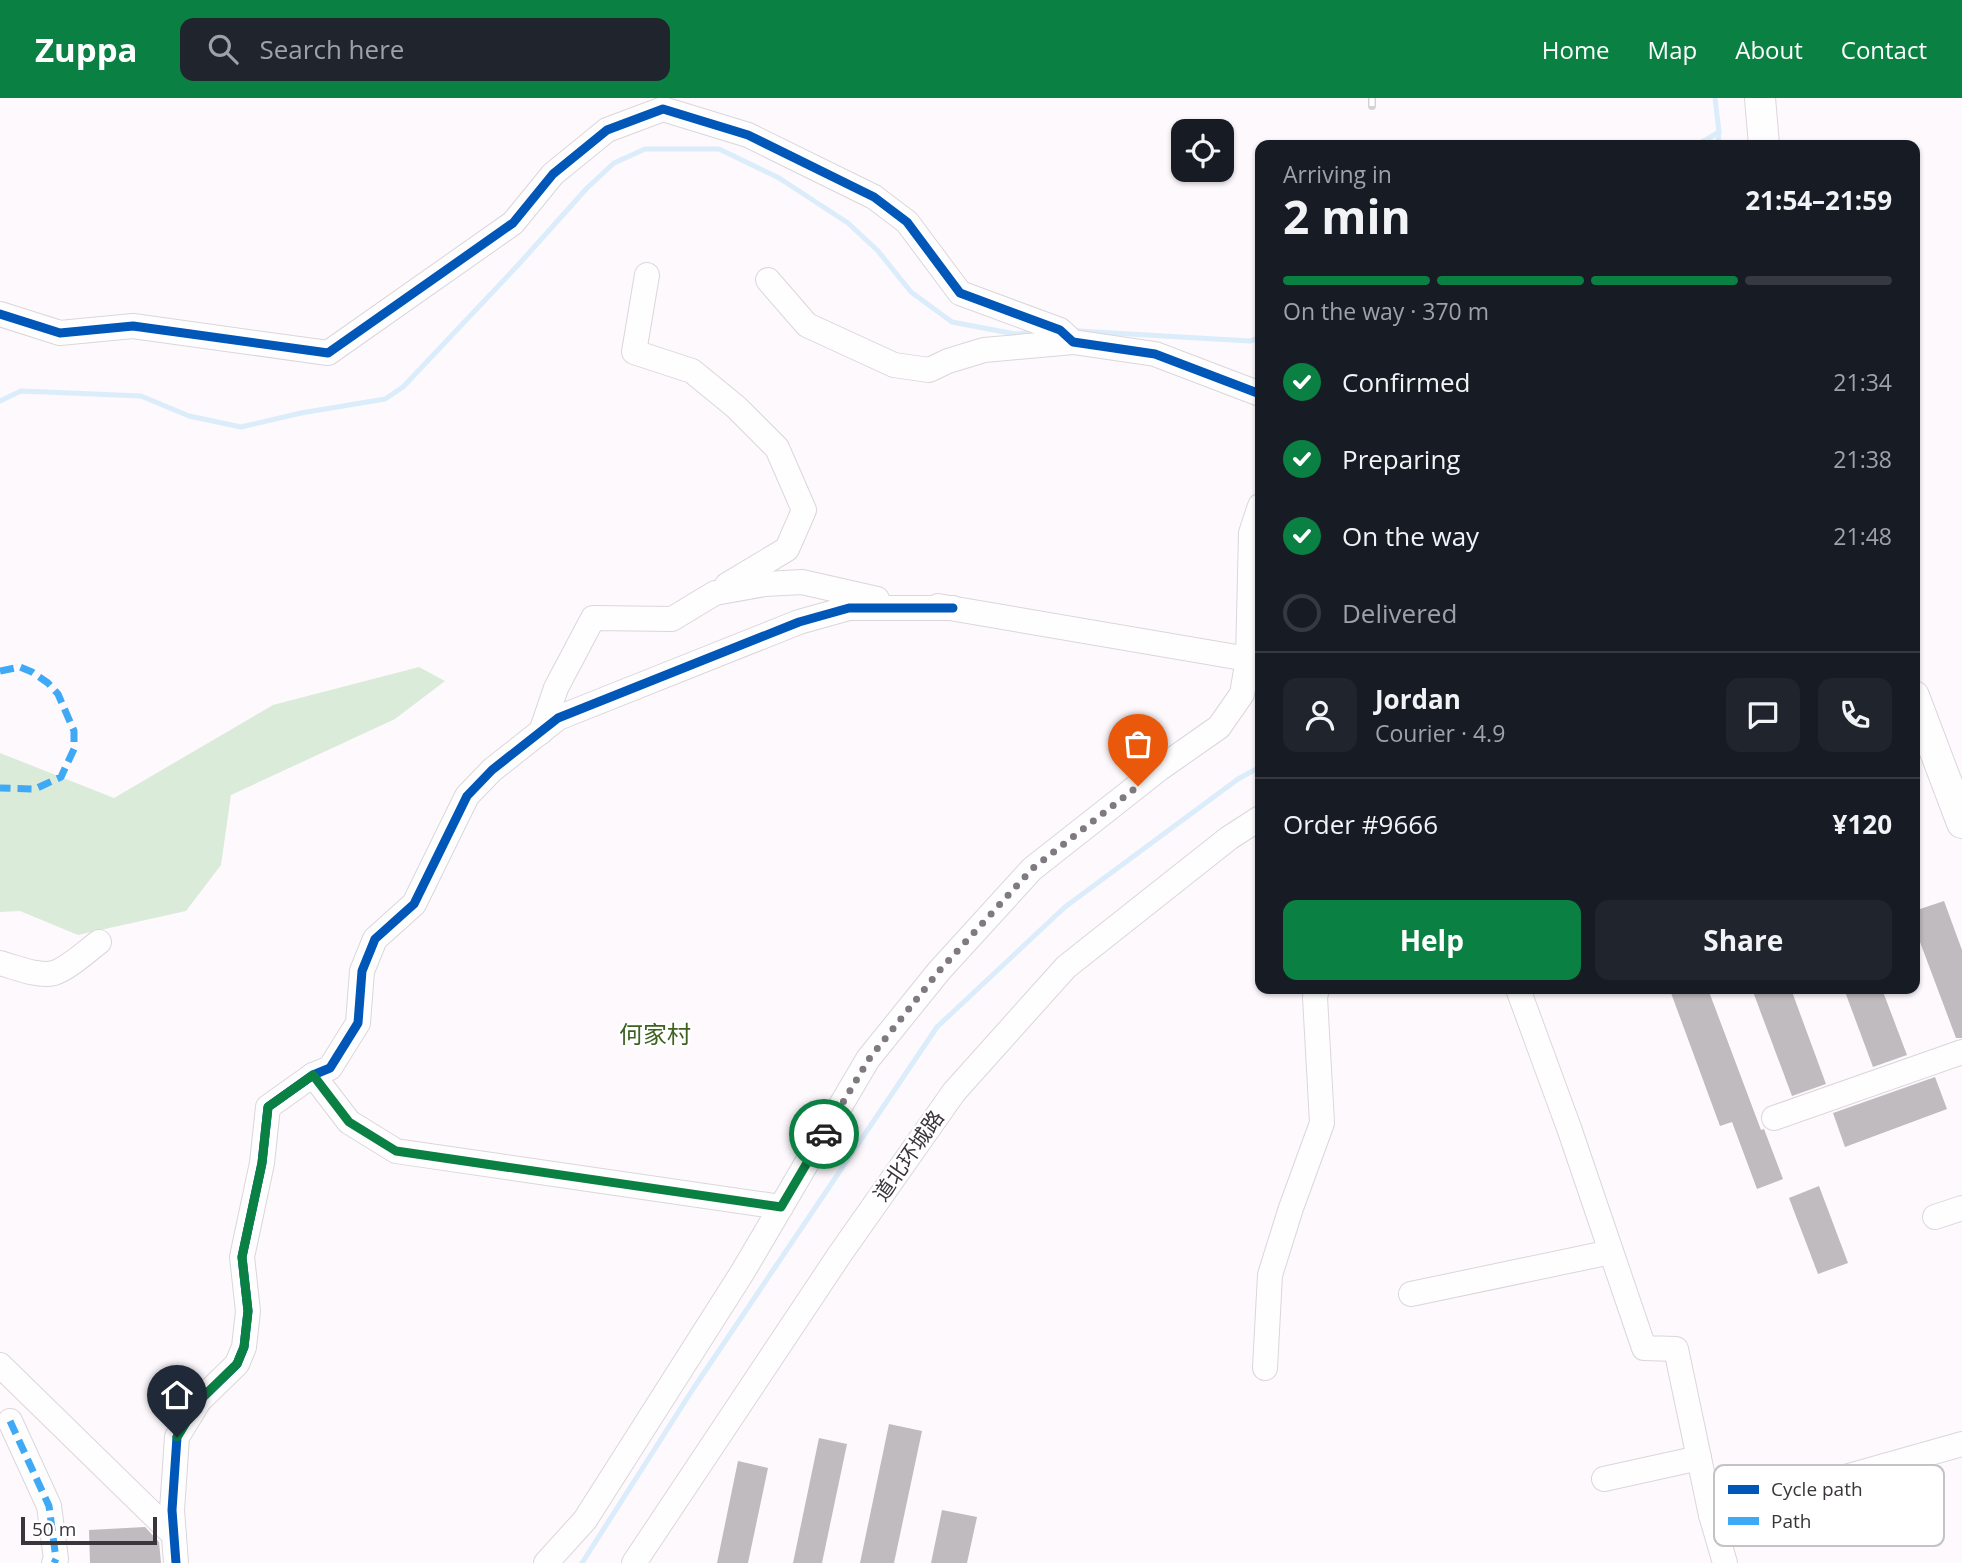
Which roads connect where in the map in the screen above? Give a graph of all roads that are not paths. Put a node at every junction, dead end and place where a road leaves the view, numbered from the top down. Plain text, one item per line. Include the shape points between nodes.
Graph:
1 (1760, 98) edge
2 (1764, 140) edge
3 (647, 275) dead end
4 (768, 280) dead end
5 (0, 314) edge
6 (1073, 342) junction
7 (1255, 392) edge
8 (1255, 521) edge
9 (715, 593) junction
10 (953, 608) junction
11 (1248, 659) junction
12 (1251, 696) edge
13 (1920, 712) edge
14 (541, 732) junction
15 (1255, 821) edge
16 (1962, 824) edge
17 (99, 942) dead end
18 (0, 963) edge
19 (1316, 994) edge
20 (1520, 994) edge
21 (1962, 1052) edge
22 (313, 1075) junction
23 (1774, 1118) dead end
24 (781, 1207) junction
25 (1962, 1208) edge
26 (1935, 1217) dead end
27 (1611, 1252) junction
28 (1411, 1294) dead end
29 (0, 1365) edge
30 (1265, 1368) dead end
31 (10, 1422) dead end
32 (1962, 1444) edge
33 (1699, 1458) junction
34 (1888, 1465) edge
35 (1604, 1479) dead end
36 (1714, 1514) edge
37 (1711, 1515) junction
38 (1714, 1525) edge
39 (174, 1535) junction
40 (1720, 1546) edge
41 (54, 1563) edge
42 (176, 1563) edge
43 (546, 1563) edge
44 (634, 1563) edge
45 (1725, 1563) edge

1 - 2 main road
3 - 9 street via 634,352 692,371 736,407 777,448 804,510 787,549
4 - 6 street via 807,325 894,365 929,370 984,350
5 - 6 street via 60,333 133,326 328,353 513,223 552,174 607,130 663,108 748,135 874,197 907,222 960,293 1060,330
6 - 7 street via 1155,354
8 - 11 street
9 - 10 street via 802,582 877,599
9 - 14 street via 672,619 593,618 556,688
10 - 11 street
10 - 14 street via 849,608 799,622 558,718
11 - 12 street
12 - 24 street via 1219,727 1032,869 939,971 869,1059
13 - 16 main road
14 - 22 street via 467,796 414,904 375,939 362,971 358,1023 330,1068
15 - 44 street, 道北环城路 via 1066,967 954,1091
17 - 18 street via 53,973
19 - 30 street via 1322,1123 1270,1275
20 - 27 street
21 - 23 street
22 - 24 street via 349,1122 396,1151
22 - 39 street via 268,1107 262,1163 242,1257 248,1311 244,1347 237,1364 199,1401 177,1437
24 - 43 street via 585,1520
25 - 26 street
27 - 28 street
27 - 33 street via 1644,1348 1675,1349
29 - 39 street
31 - 41 street via 49,1506
32 - 34 street
33 - 35 street
33 - 37 street
36 - 37 street
37 - 38 street
39 - 42 street
40 - 45 street

